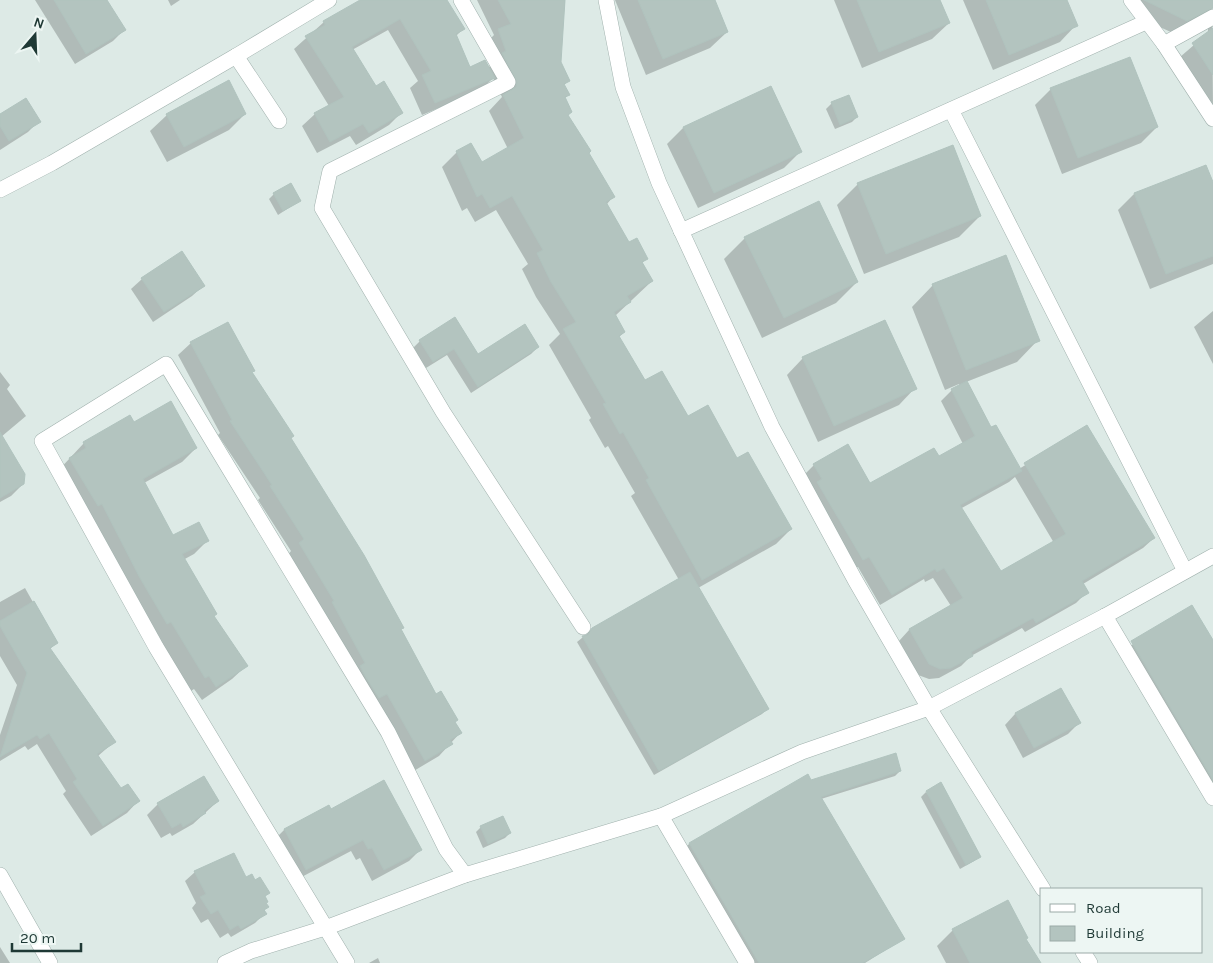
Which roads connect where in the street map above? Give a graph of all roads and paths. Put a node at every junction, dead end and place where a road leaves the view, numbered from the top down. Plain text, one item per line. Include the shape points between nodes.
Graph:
1 (329, 0) edge
2 (461, 0) edge
3 (606, 0) edge
4 (1131, 0) edge
5 (1213, 17) edge
6 (1146, 22) junction
7 (1164, 44) junction
8 (236, 56) junction
9 (951, 110) junction
10 (1213, 119) edge
11 (279, 121) dead end
12 (0, 190) edge
13 (681, 231) junction
14 (1213, 556) edge
15 (1185, 571) junction
16 (1105, 616) junction
17 (582, 627) dead end
18 (929, 708) junction
19 (1213, 798) edge
20 (661, 816) junction
21 (0, 875) edge
22 (465, 875) junction
23 (1042, 888) edge
24 (328, 927) junction
25 (50, 963) edge
26 (225, 963) edge
27 (347, 963) edge
28 (747, 963) edge

1 - 8 street
2 - 17 street via 508,82 330,171 322,208 443,412
3 - 13 street via 623,87
4 - 6 street
5 - 7 street
6 - 7 street
6 - 9 street
7 - 10 street
8 - 11 street
8 - 12 street
9 - 13 street
9 - 15 street
13 - 18 street via 772,427
14 - 15 street
15 - 16 street
16 - 18 street
16 - 19 street
18 - 20 street via 802,752
18 - 23 street
20 - 22 street
20 - 28 street
21 - 25 street
22 - 24 street
22 - 24 street via 446,849 388,732 166,364 42,441 156,647
24 - 26 street via 251,951
24 - 27 street

